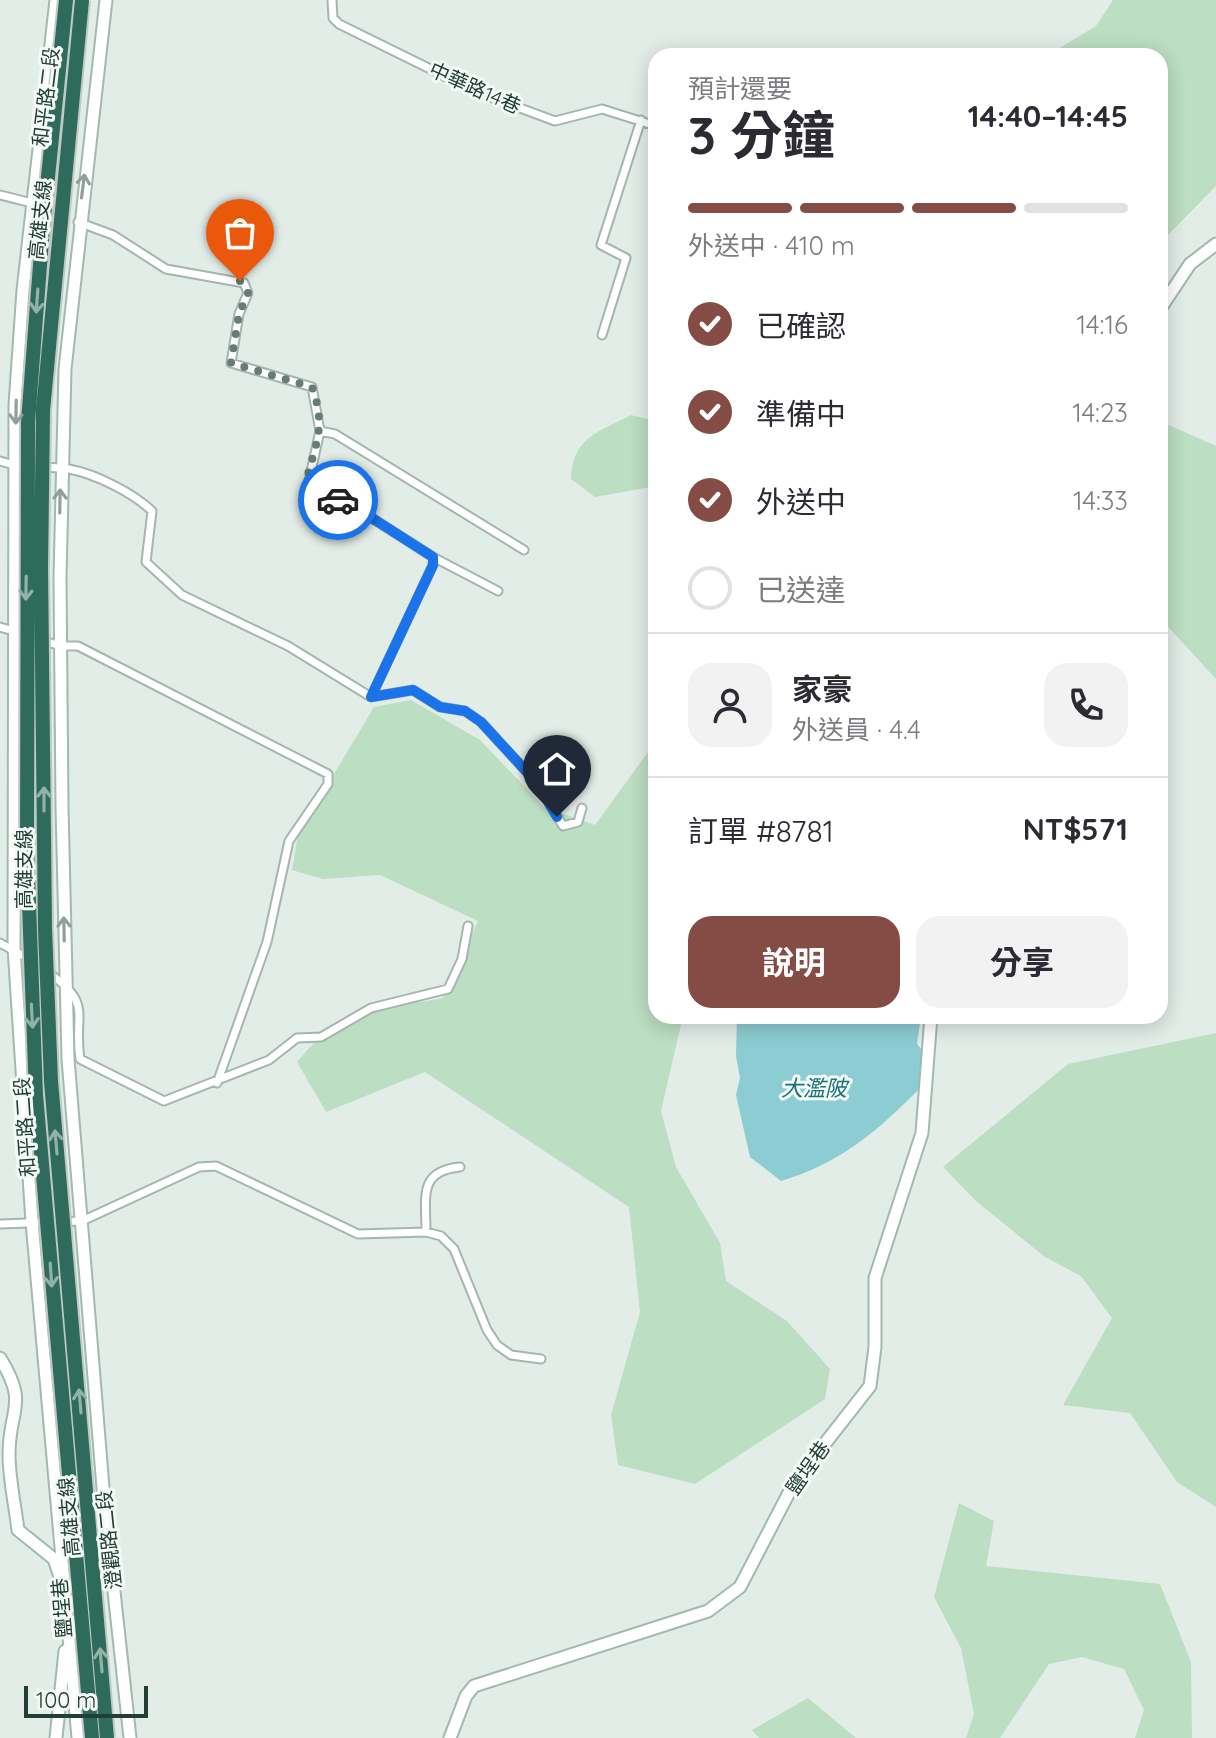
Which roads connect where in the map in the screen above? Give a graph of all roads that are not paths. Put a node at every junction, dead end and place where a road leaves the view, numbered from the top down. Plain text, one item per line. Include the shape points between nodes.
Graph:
1 (56, 0) edge
2 (66, 0) edge
3 (82, 0) edge
4 (106, 0) edge
5 (332, 0) edge
6 (641, 120) junction
7 (648, 123) edge
8 (0, 195) edge
9 (32, 203) junction
10 (78, 222) junction
11 (1216, 244) edge
12 (1168, 298) edge
13 (602, 335) dead end
14 (320, 431) junction
15 (0, 461) edge
16 (16, 466) junction
17 (61, 469) junction
18 (524, 550) dead end
19 (433, 557) junction
20 (498, 591) dead end
21 (6, 629) edge
22 (61, 646) junction
23 (371, 697) junction
24 (582, 808) dead end
25 (468, 926) dead end
26 (0, 943) edge
27 (14, 948) junction
28 (65, 984) junction
29 (930, 1024) edge
30 (217, 1083) junction
31 (460, 1167) dead end
32 (82, 1221) junction
33 (32, 1222) junction
34 (0, 1224) edge
35 (426, 1232) junction
36 (0, 1358) edge
37 (541, 1359) dead end
38 (56, 1738) edge
39 (78, 1738) edge
40 (92, 1738) edge
41 (107, 1738) edge
42 (130, 1738) edge
43 (450, 1738) edge

1 - 9 street, 和平路二段
2 -> 40 highway, 高雄支線, bridge via 28,422 26,802 36,1095
41 -> 3 highway, 高雄支線, bridge via 51,1081 45,929 43,410
10 -> 4 street
5 - 6 street, 中華路14巷 via 333,18 339,24 477,92 555,121 602,109
6 - 7 street, 中華路14巷
6 - 13 street via 601,245 626,258
8 - 9 street
9 -> 16 street, 和平路二段 via 15,405
10 - 14 street via 113,235 166,269 244,283 248,293 231,363 312,387
10 - 17 street
11 - 12 street via 1195,259
14 - 18 street via 335,434
14 - 19 street via 308,485
15 - 16 street
16 - 17 street
16 - 21 street, 和平路二段
22 -> 17 street
17 - 23 street via 103,482 152,511 146,562 182,595 288,646
19 - 20 street
19 - 23 street
21 - 22 street
21 - 27 street, 和平路二段
28 -> 22 street
22 - 30 street via 78,646 324,771 330,780 289,841 267,942
23 - 24 street via 413,690 440,707 465,711 509,749 563,826 578,822
25 - 30 street via 462,959 448,989 371,1008 321,1037 297,1038 269,1060
26 - 27 street
27 - 28 street
27 - 33 street, 和平路二段
28 - 30 street via 80,1007 79,1053 84,1062 164,1101
28 - 32 street
29 - 43 street, 鹽埕巷 via 922,1133 875,1278 870,1386 794,1483 740,1587 708,1611 474,1686
31 - 35 street via 441,1169 430,1178
32 - 33 street
32 - 35 street via 207,1165 358,1234
32 - 42 street, 澄觀路二段
33 - 34 street
33 - 39 street, 和平路二段
35 - 37 street via 449,1242 497,1345 511,1355
36 - 38 street, 鹽埕巷 via 15,1383 18,1403 9,1453 18,1530 58,1567 65,1644

